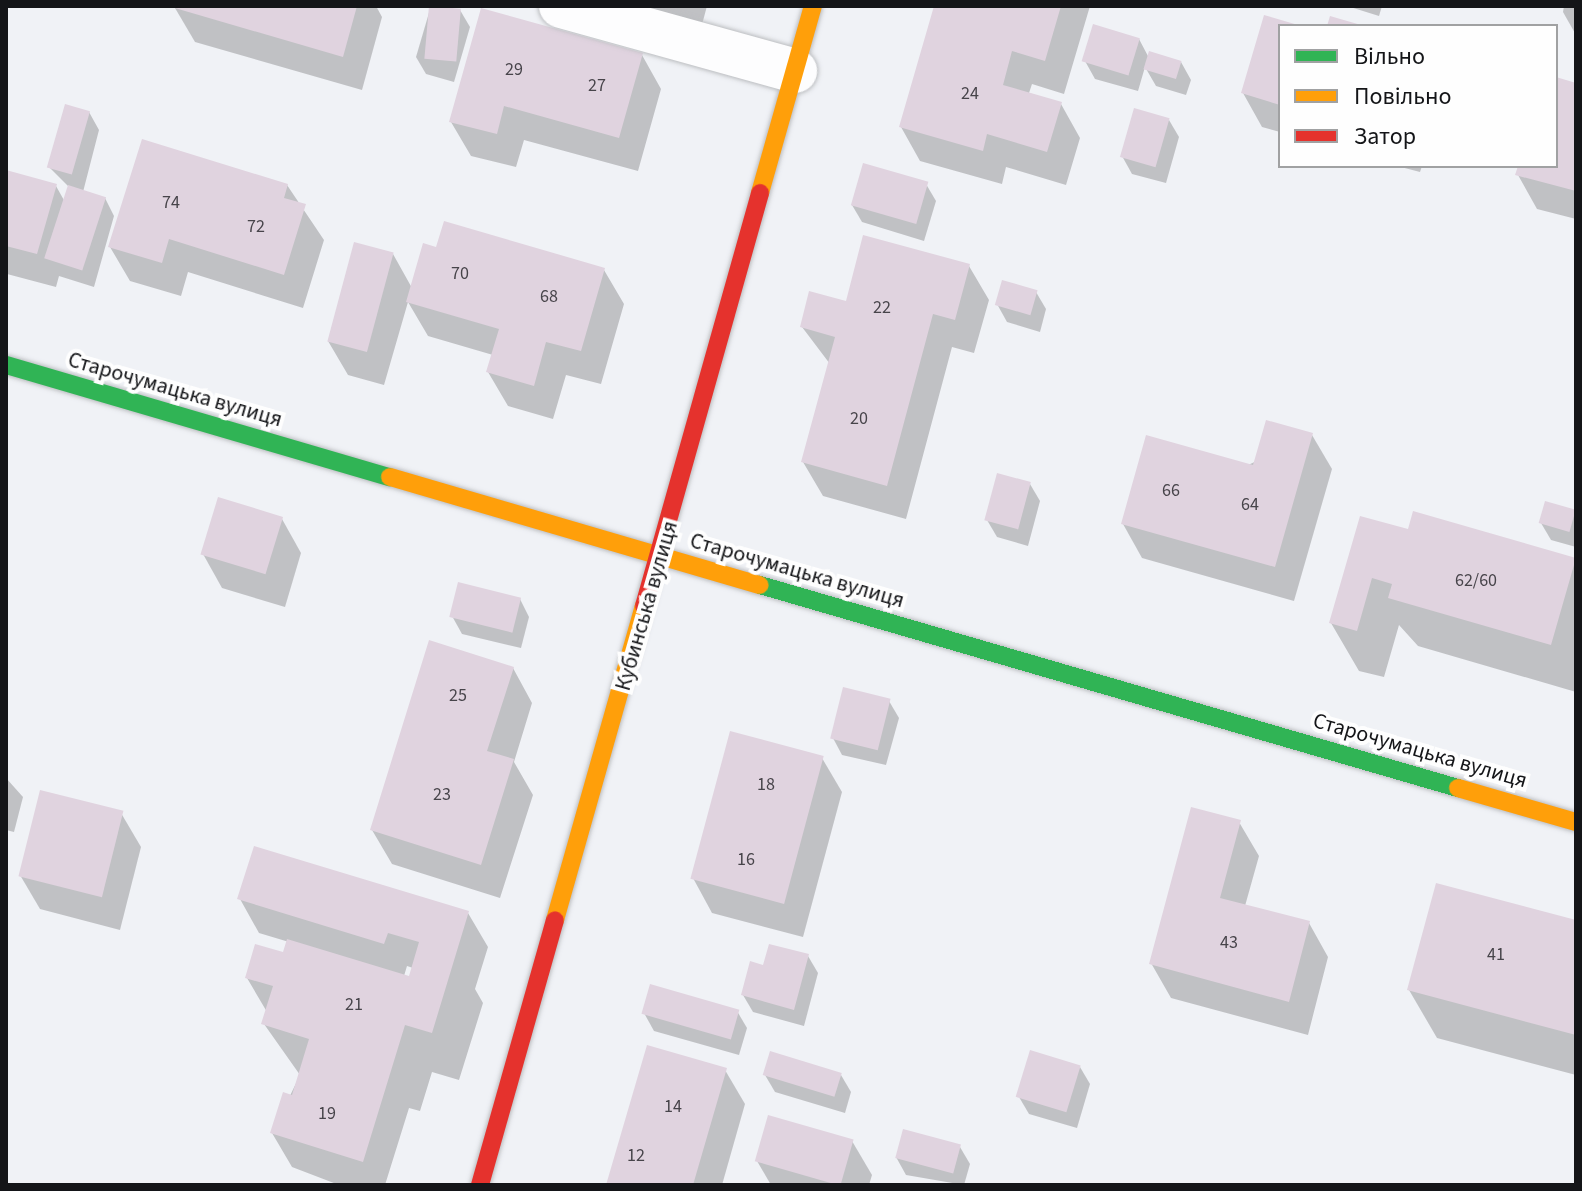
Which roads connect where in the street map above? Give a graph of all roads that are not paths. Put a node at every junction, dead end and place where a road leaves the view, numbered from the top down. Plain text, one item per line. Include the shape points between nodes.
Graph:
1 (561, 6) edge
2 (813, 6) edge
3 (795, 71) junction
4 (6, 365) edge
5 (661, 557) junction
6 (1576, 822) edge
7 (480, 1185) edge

1 - 3 street
2 - 3 street, Кубинська вулиця
3 - 5 street, Кубинська вулиця
4 - 5 street, Старочумацька вулиця
5 - 6 street, Старочумацька вулиця
5 - 7 street, Кубинська вулиця

